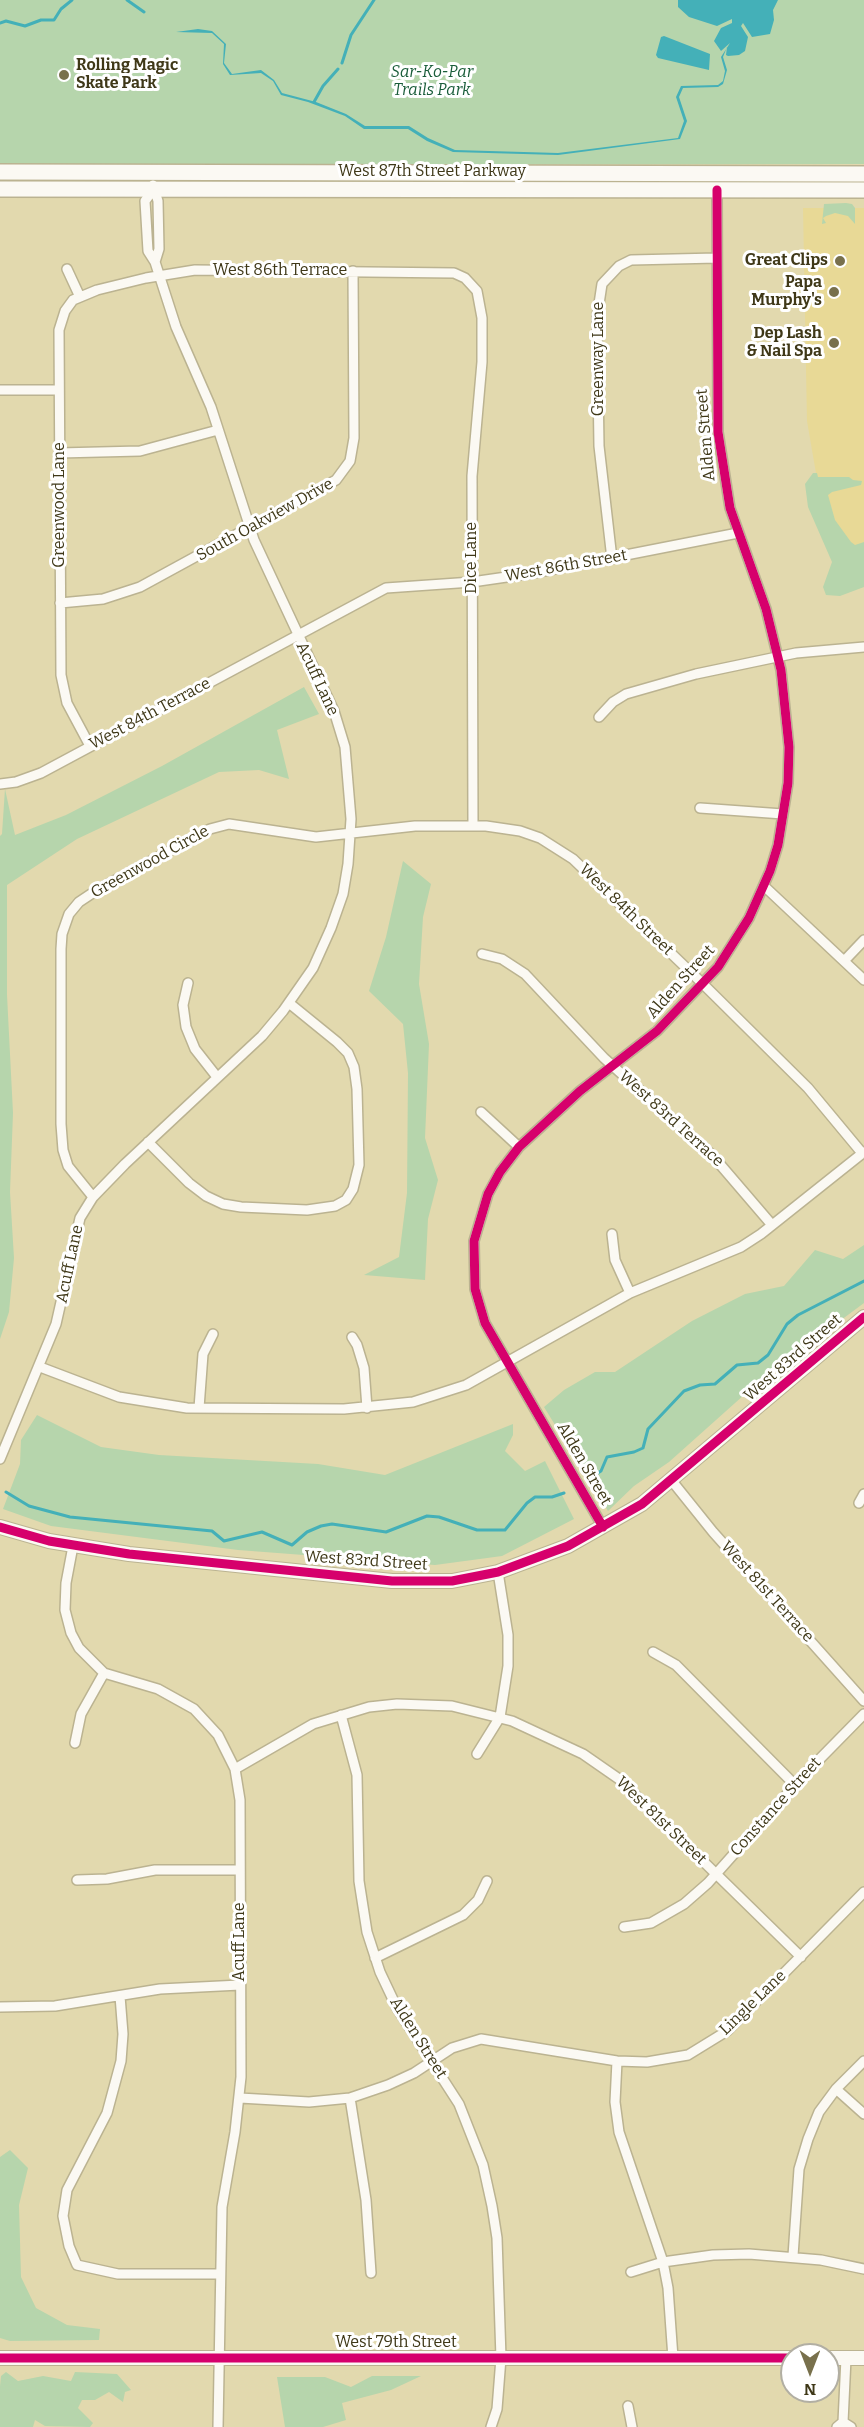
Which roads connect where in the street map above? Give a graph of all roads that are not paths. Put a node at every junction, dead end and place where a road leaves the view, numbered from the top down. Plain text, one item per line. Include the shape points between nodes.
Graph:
1 (0, 172) edge
2 (153, 173) junction
3 (864, 174) edge
4 (0, 189) edge
5 (153, 190) junction
6 (717, 190) junction
7 (864, 190) edge
8 (717, 258) junction
9 (67, 269) dead end
10 (353, 271) junction
11 (159, 275) junction
12 (477, 291) joint
13 (80, 297) junction
14 (0, 390) edge
15 (58, 390) junction
16 (218, 430) junction
17 (60, 453) junction
18 (251, 529) junction
19 (738, 533) junction
20 (612, 559) junction
21 (472, 582) junction
22 (60, 603) junction
23 (296, 636) junction
24 (864, 647) edge
25 (778, 657) junction
26 (599, 717) dead end
27 (90, 746) junction
28 (0, 784) edge
29 (700, 808) dead end
30 (783, 814) junction
31 (473, 826) junction
32 (351, 834) junction
33 (764, 886) junction
34 (864, 940) edge
35 (482, 954) dead end
36 (844, 961) junction
37 (864, 980) edge
38 (188, 983) dead end
39 (703, 984) junction
40 (289, 1003) junction
41 (613, 1066) junction
42 (217, 1077) junction
43 (481, 1112) dead end
44 (148, 1142) junction
45 (519, 1147) junction
46 (863, 1153) edge
47 (93, 1197) junction
48 (772, 1225) junction
49 (612, 1234) dead end
50 (630, 1293) junction
51 (864, 1317) edge
52 (213, 1334) dead end
53 (351, 1337) dead end
54 (508, 1363) junction
55 (40, 1367) junction
56 (199, 1408) junction
57 (367, 1408) junction
58 (0, 1459) edge
59 (672, 1481) junction
60 (864, 1494) edge
61 (859, 1503) dead end
62 (0, 1527) edge
63 (603, 1527) junction
64 (73, 1546) junction
65 (498, 1572) junction
66 (653, 1652) dead end
67 (104, 1673) junction
68 (864, 1701) edge
69 (864, 1714) edge
70 (341, 1715) junction
71 (500, 1717) junction
72 (75, 1743) dead end
73 (477, 1754) dead end
74 (235, 1768) junction
75 (795, 1785) junction
76 (240, 1870) junction
77 (716, 1874) junction
78 (77, 1880) dead end
79 (487, 1881) dead end
80 (864, 1892) edge
81 (624, 1927) dead end
82 (801, 1957) junction
83 (375, 1958) junction
84 (240, 1985) junction
85 (120, 1996) junction
86 (0, 2007) edge
87 (433, 2061) junction
88 (616, 2061) junction
89 (864, 2061) edge
90 (836, 2090) junction
91 (240, 2098) junction
92 (350, 2098) junction
93 (864, 2114) edge
94 (793, 2256) junction
95 (663, 2262) junction
96 (864, 2269) edge
97 (631, 2272) dead end
98 (370, 2273) dead end
99 (220, 2274) junction
100 (0, 2358) edge
101 (219, 2358) junction
102 (501, 2358) junction
103 (673, 2358) junction
104 (780, 2358) edge
105 (840, 2358) edge
106 (846, 2358) junction
107 (864, 2358) edge
108 (628, 2406) dead end
109 (844, 2425) edge
110 (218, 2427) edge
111 (491, 2427) edge
112 (632, 2427) edge

1 - 2 main road, West 87th Street Parkway
2 - 3 main road, West 87th Street Parkway
2 - 5 street, Acuff Lane
4 - 5 main road, West 87th Street Parkway
5 - 6 main road, West 87th Street Parkway
5 - 11 street, Acuff Lane via 158,201 159,249 155,262
6 - 7 main road, West 87th Street Parkway
6 - 8 street, Alden Street
8 - 19 street, Alden Street via 718,432 726,488
8 - 20 street, Greenway Lane via 631,260 619,266 602,284 597,317 598,446
9 - 13 street
10 - 11 street, West 86th Terrace via 195,270
10 - 12 street, West 86th Terrace via 448,272 465,278
10 - 18 street, South Oakview Drive via 354,438 350,461 324,489
11 - 13 street, West 86th Terrace
11 - 16 street, Acuff Lane
12 - 21 street, Dice Lane via 482,318 482,362 472,459
13 - 15 street, Greenwood Lane via 73,300 61,320
14 - 15 street
15 - 17 street, Greenwood Lane
16 - 17 street via 140,451
16 - 18 street, Acuff Lane
17 - 22 street, Greenwood Lane
18 - 22 street, South Oakview Drive via 140,587 103,598
18 - 23 street, Acuff Lane
19 - 20 street, West 86th Street
19 - 25 street, Alden Street via 766,609
20 - 21 street, West 86th Street
21 - 23 street, West 86th Street via 386,588
21 - 31 street, Dice Lane
22 - 27 street, Greenwood Lane via 62,684
23 - 27 street, West 84th Terrace
23 - 32 street, Acuff Lane via 334,711 345,747
24 - 25 street
25 - 26 street via 626,694
25 - 30 street, Alden Street via 789,747
27 - 28 street, West 84th Terrace via 28,779
29 - 30 street
30 - 33 street, Alden Street via 778,845
31 - 32 street, West 84th Street via 414,826
31 - 39 street, West 84th Street via 520,831 558,848
32 - 40 street, Acuff Lane via 343,894 331,928 313,968
32 - 47 street, Greenwood Circle via 316,837 255,826 216,827 97,890 69,914 61,949 63,1149 68,1166
33 - 36 street
33 - 39 street, Alden Street via 733,946
34 - 36 street
35 - 41 street, West 83rd Terrace via 492,954 514,965
36 - 37 street
38 - 42 street via 183,1005 186,1027 195,1049
39 - 41 street, Alden Street via 657,1031
39 - 46 street, West 84th Street via 808,1088
40 - 42 street, Acuff Lane via 262,1036
40 - 44 street via 337,1042 354,1067 359,1165 350,1202 307,1210 223,1204 189,1183
41 - 45 street, Alden Street via 580,1090
41 - 48 street, West 83rd Terrace via 712,1155
42 - 44 street, Acuff Lane
43 - 45 street
44 - 47 street, Acuff Lane
45 - 54 street, Alden Street via 488,1194 476,1233 473,1266 485,1323
46 - 48 street
47 - 55 street, Acuff Lane via 80,1218 63,1304
48 - 50 street via 741,1247
49 - 50 street via 615,1260
50 - 54 street
51 - 59 street, West 83rd Street
52 - 56 street via 201,1361
53 - 57 street via 364,1368
54 - 57 street via 436,1396
54 - 63 street, Alden Street
55 - 56 street via 119,1397
55 - 58 street, Acuff Lane
56 - 57 street
59 - 63 street, West 83rd Street
59 - 68 street, West 81st Terrace
60 - 61 street
62 - 64 street, West 83rd Street
63 - 65 street, West 83rd Street via 560,1550
64 - 65 street, West 83rd Street via 392,1581 452,1581
64 - 67 street, Acuff Lane via 64,1600 66,1619 79,1648
65 - 71 street via 508,1635 508,1666
66 - 75 street via 676,1665
67 - 72 street via 81,1714
67 - 74 street, Acuff Lane via 158,1689 194,1709 218,1735
69 - 75 street, Constance Street
70 - 71 street, West 81st Street via 369,1707 424,1703
70 - 74 street, West 81st Street via 292,1734
70 - 83 street, Alden Street via 357,1775 360,1890
71 - 73 street
71 - 77 street, West 81st Street via 558,1741 602,1766
74 - 76 street, Acuff Lane via 240,1800
75 - 77 street, Constance Street
76 - 78 street via 154,1870
76 - 84 street, Acuff Lane
77 - 81 street, Constance Street via 684,1904 651,1923
77 - 82 street, West 81st Street
79 - 83 street via 478,1900 463,1915
80 - 82 street, Lingle Lane
82 - 88 street, Lingle Lane via 727,2031 688,2055 647,2062
83 - 87 street, Alden Street via 397,2008
84 - 85 street via 178,1987
84 - 91 street, Acuff Lane
85 - 86 street via 55,2006
85 - 99 street via 123,2034 116,2088 64,2202 67,2236 77,2265 118,2274
87 - 88 street, Lingle Lane via 452,2048 481,2039
87 - 92 street, Lingle Lane via 388,2085
87 - 102 street, Alden Street via 459,2104 485,2175 497,2238
88 - 95 street via 619,2132
89 - 90 street
90 - 93 street
90 - 94 street via 819,2112 800,2169
91 - 92 street, Lingle Lane via 309,2102
91 - 99 street, Acuff Lane via 222,2207
92 - 98 street via 366,2200
94 - 95 street via 713,2255
94 - 96 street
95 - 97 street
95 - 103 street
99 - 101 street, Acuff Lane
100 - 101 street, West 79th Street
101 - 102 street, West 79th Street
101 - 110 street, Acuff Lane
102 - 103 street, West 79th Street
102 - 111 street, Alden Street via 497,2409
103 - 104 street, West 79th Street
105 - 106 street
106 - 107 street
106 - 109 street
108 - 112 street

